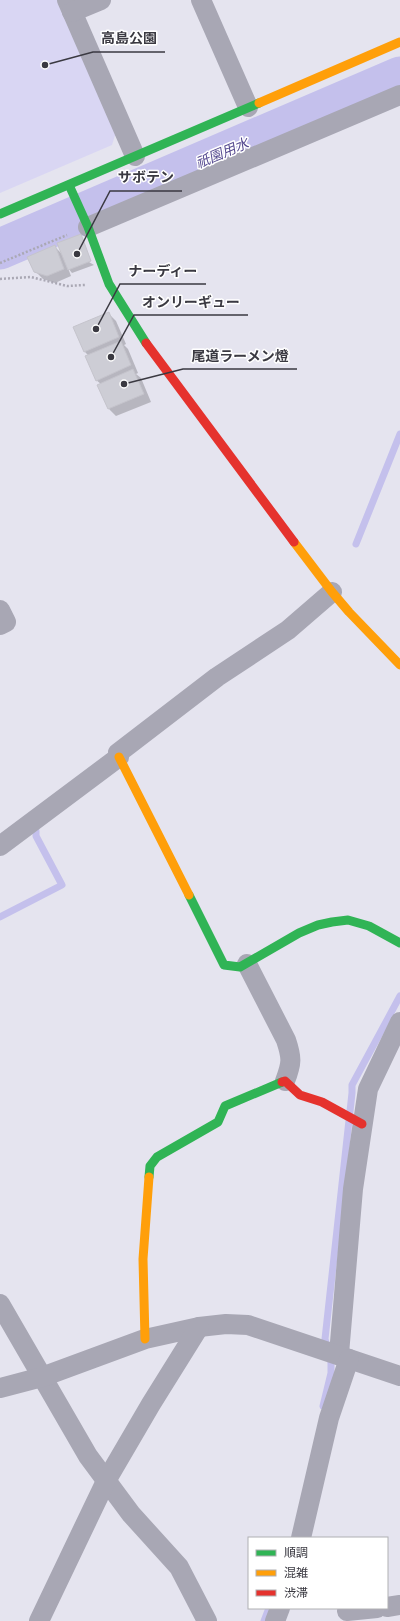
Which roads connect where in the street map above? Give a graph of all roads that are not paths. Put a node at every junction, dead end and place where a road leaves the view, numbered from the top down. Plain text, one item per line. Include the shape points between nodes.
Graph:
1 (101, 0) edge
2 (201, 0) edge
3 (70, 6) edge
4 (400, 42) edge
5 (400, 95) edge
6 (248, 107) junction
7 (135, 156) junction
8 (69, 185) junction
9 (0, 214) edge
10 (87, 225) junction
11 (332, 592) junction
12 (0, 610) edge
13 (0, 625) edge
14 (397, 654) edge
15 (119, 757) junction
16 (0, 846) edge
17 (400, 943) edge
18 (247, 964) junction
19 (400, 1022) edge
20 (285, 1081) junction
21 (354, 1119) junction
22 (0, 1304) edge
23 (199, 1327) junction
24 (145, 1339) junction
25 (336, 1354) junction
26 (400, 1376) edge
27 (42, 1377) junction
28 (0, 1388) edge
29 (106, 1481) junction
30 (301, 1537) edge
31 (400, 1605) edge
32 (388, 1607) edge
33 (280, 1609) edge
34 (366, 1609) edge
35 (347, 1611) dead end
36 (39, 1621) edge
37 (206, 1621) edge
38 (275, 1621) edge

1 - 3 street
2 - 6 street
3 - 7 street
4 - 6 street
5 - 10 street
6 - 7 street
7 - 8 street
8 - 9 street
8 - 10 street
10 - 11 street via 109,284 146,343
11 - 14 street via 349,612
11 - 15 street via 288,630 217,677 124,748 118,753
12 - 13 street via 6,622
15 - 16 street
15 - 18 street via 224,965 240,967
17 - 18 street via 369,926 348,920 332,922 299,933
18 - 20 street via 290,1053 291,1066
19 - 21 street
20 - 21 street via 300,1095 322,1102
20 - 24 street via 225,1106 218,1122 157,1157 150,1166 143,1259
21 - 25 street via 353,1189
22 - 27 street
23 - 24 street
23 - 25 street via 248,1325
23 - 29 street
24 - 27 street
25 - 26 street
25 - 30 street via 329,1418
27 - 28 street
27 - 29 street via 88,1456
29 - 36 street
29 - 37 street via 131,1514 179,1567
31 - 32 street
33 - 38 street
34 - 35 street

